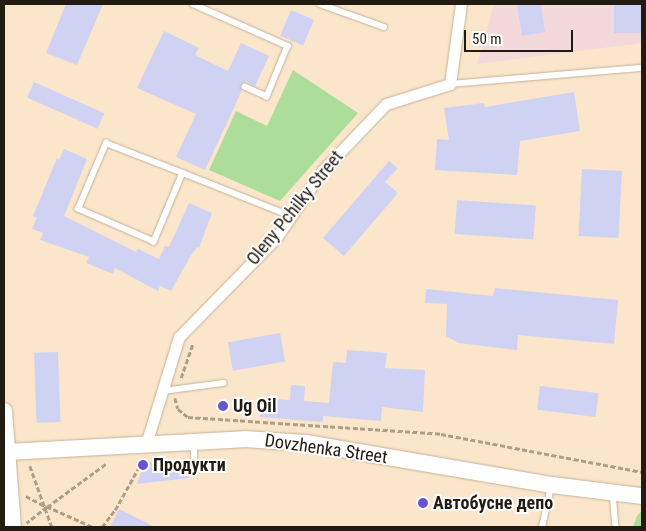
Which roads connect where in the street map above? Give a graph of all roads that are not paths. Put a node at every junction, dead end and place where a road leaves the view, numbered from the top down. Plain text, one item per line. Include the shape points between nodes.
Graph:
1 (193, 4) edge
2 (320, 4) edge
3 (461, 4) edge
4 (384, 28) dead end
5 (642, 68) edge
6 (450, 84) junction
7 (245, 87) dead end
8 (183, 173) junction
9 (291, 216) junction
10 (223, 383) dead end
11 (163, 390) junction
12 (4, 411) edge
13 (194, 442) junction
14 (149, 444) junction
15 (7, 452) junction
16 (194, 462) dead end
17 (552, 485) junction
18 (613, 491) junction
19 (642, 496) edge
20 (13, 527) edge
21 (542, 527) edge
22 (616, 527) edge

1 - 7 lane via 288,46 267,97
2 - 4 lane
3 - 6 street
5 - 6 lane
6 - 9 street, Oleny Pchilky Street via 386,104 322,171
8 - 8 lane via 106,143 78,209 154,242
8 - 9 lane
9 - 11 street, Oleny Pchilky Street via 276,238 179,337
10 - 11 lane
11 - 14 street, Oleny Pchilky Street
12 - 15 street
13 - 14 street, Dovzhenka Street
13 - 16 lane
13 - 17 street, Dovzhenka Street via 244,439 306,443
14 - 15 street, Dovzhenka Street
15 - 20 street
17 - 18 street, Dovzhenka Street
17 - 21 lane
18 - 19 street, Dovzhenka Street
18 - 22 lane

